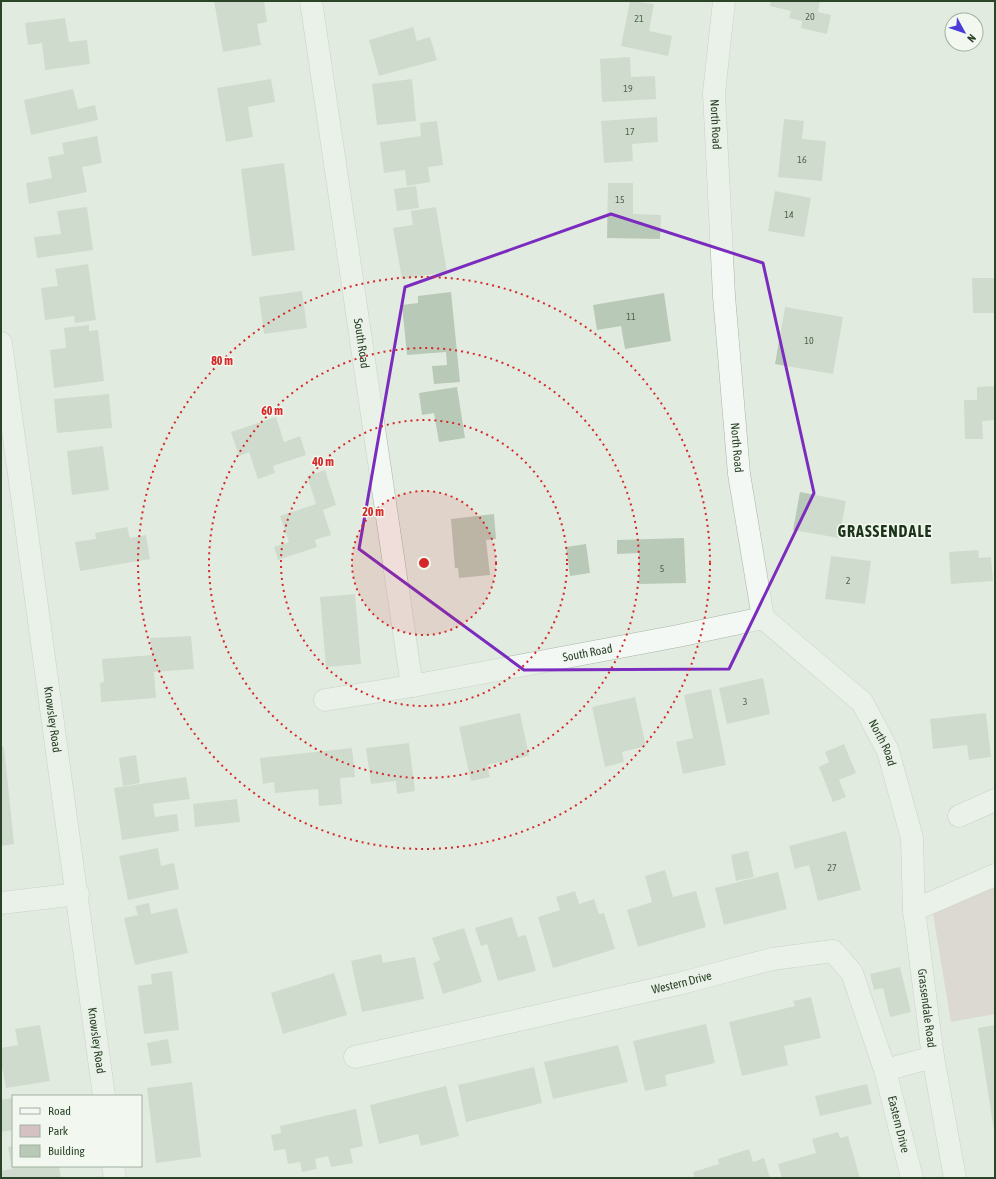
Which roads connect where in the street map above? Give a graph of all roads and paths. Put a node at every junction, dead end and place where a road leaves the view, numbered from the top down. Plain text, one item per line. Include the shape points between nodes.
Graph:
1 (311, 1) edge
2 (724, 1) edge
3 (1, 343) edge
4 (762, 618) junction
5 (412, 686) junction
6 (325, 700) dead end
7 (995, 800) edge
8 (959, 816) dead end
9 (912, 838) joint
10 (995, 874) edge
11 (78, 894) junction
12 (1, 903) edge
13 (914, 910) junction
14 (355, 1057) dead end
15 (933, 1057) junction
16 (885, 1070) junction
17 (104, 1095) edge
18 (113, 1167) edge
19 (115, 1178) edge
20 (912, 1178) edge
21 (951, 1178) edge
22 (955, 1178) edge

1 - 5 street, South Road
2 - 4 street, North Road via 714,93 724,296 739,474
3 - 11 street, Knowsley Road
4 - 5 street, South Road
4 - 9 street, North Road via 862,702 888,751
5 - 6 street, South Road
7 - 8 street
9 - 13 street, Grassendale Road
10 - 13 street
11 - 12 street
11 - 17 street, Knowsley Road
13 - 15 street, Grassendale Road
14 - 16 street, Western Drive via 678,984 772,959 833,951 852,973
15 - 16 street
15 - 22 street, Grassendale Road
16 - 20 street, Eastern Drive
18 - 19 street
21 - 22 street

